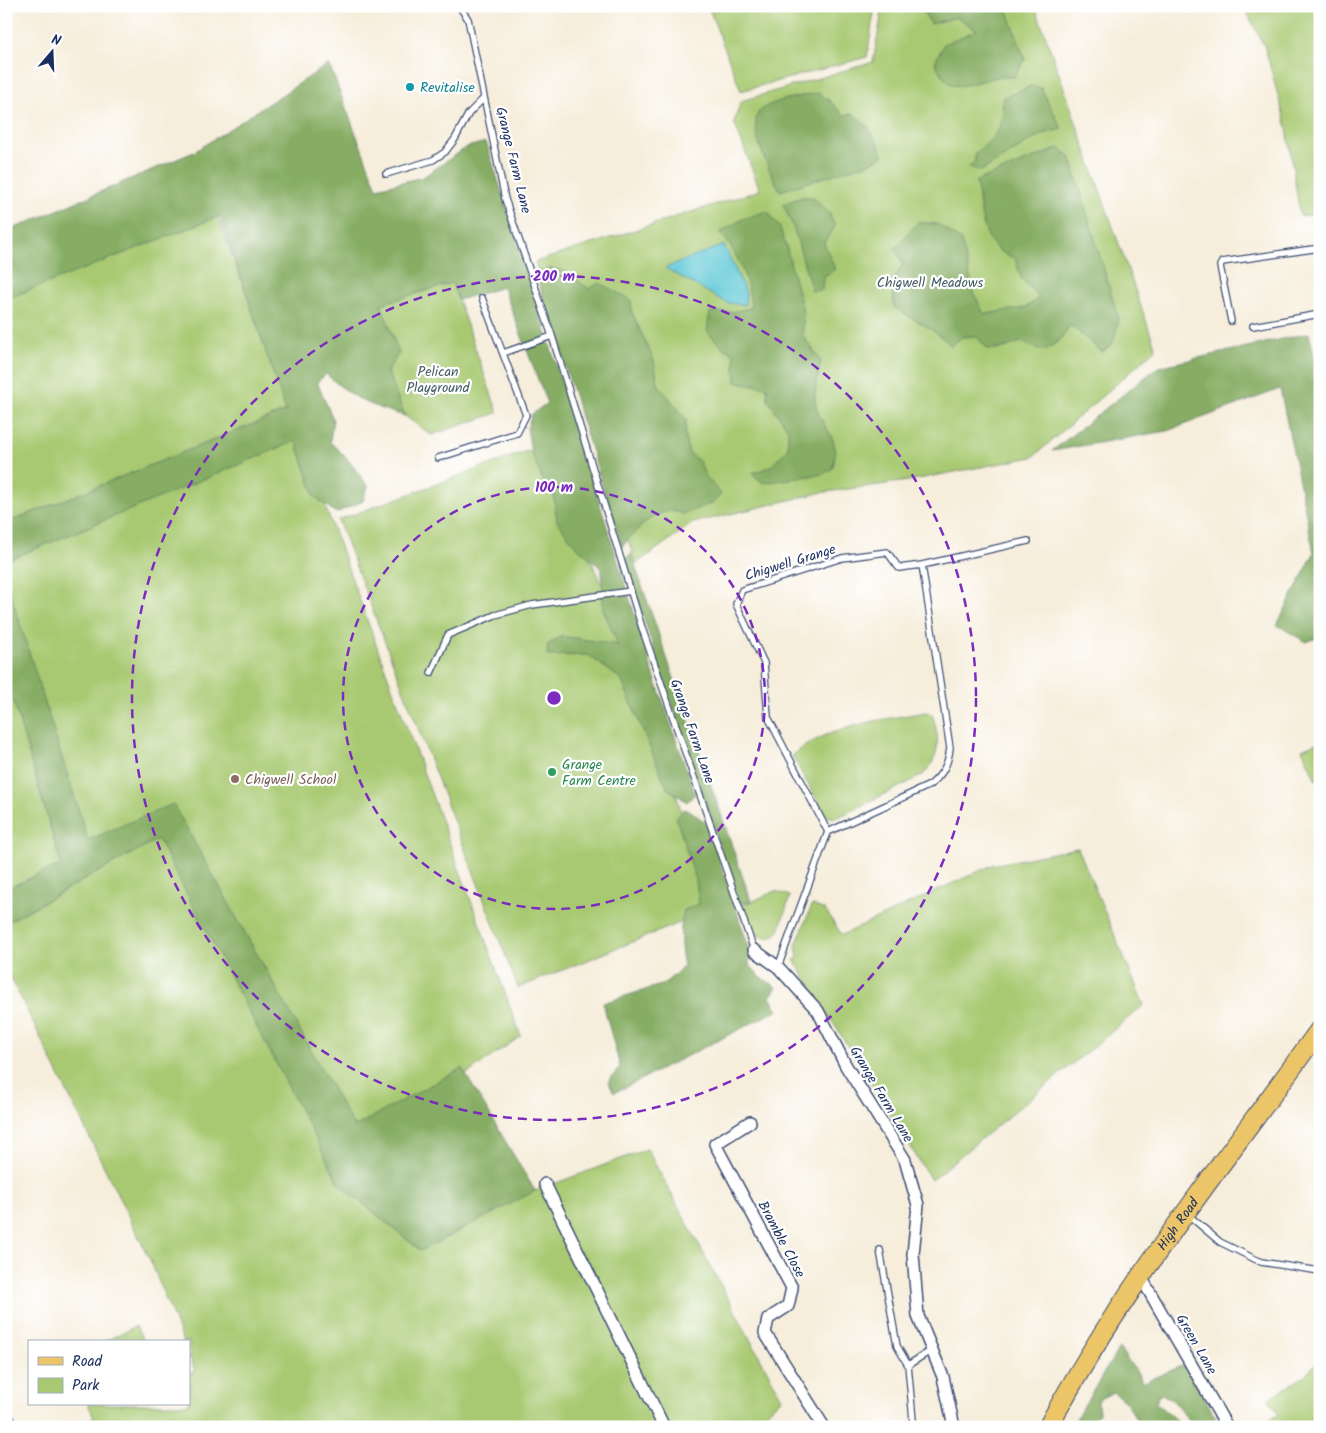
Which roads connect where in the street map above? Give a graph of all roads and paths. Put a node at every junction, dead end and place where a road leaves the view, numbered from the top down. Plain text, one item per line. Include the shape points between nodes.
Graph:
1 (459, 6) edge
2 (483, 99) junction
3 (386, 174) dead end
4 (1320, 248) edge
5 (482, 298) dead end
6 (1320, 314) edge
7 (1231, 320) dead end
8 (1253, 326) dead end
9 (552, 336) junction
10 (503, 353) junction
11 (438, 458) dead end
12 (1028, 541) dead end
13 (922, 565) junction
14 (631, 590) junction
15 (431, 673) dead end
16 (828, 832) junction
17 (754, 950) joint
18 (778, 967) junction
19 (1320, 1029) edge
20 (750, 1122) dead end
21 (545, 1184) dead end
22 (1186, 1213) junction
23 (880, 1250) dead end
24 (1320, 1271) edge
25 (1141, 1277) junction
26 (932, 1350) junction
27 (908, 1365) junction
28 (6, 1420) edge
29 (10, 1427) edge
30 (661, 1427) edge
31 (824, 1427) edge
32 (907, 1427) edge
33 (954, 1427) edge
34 (1048, 1427) edge
35 (1227, 1427) edge

1 - 2 lane, Grange Farm Lane via 468,19
2 - 3 lane via 469,113 444,152 433,160
2 - 9 lane, Grange Farm Lane via 505,198
4 - 7 lane via 1222,262 1220,266
5 - 10 lane
6 - 8 lane
9 - 10 lane
9 - 14 lane, Grange Farm Lane
10 - 11 lane via 526,415 517,433
12 - 13 lane, Chigwell Grange
13 - 16 lane via 950,748 948,761 942,775 930,785
13 - 16 lane, Chigwell Grange via 899,568 887,552 842,558 742,590 736,604 764,663 768,717
14 - 15 lane via 532,605 495,615 448,635
14 - 17 lane, Grange Farm Lane
16 - 18 lane
17 - 18 street, Grange Farm Lane
18 - 26 street, Grange Farm Lane via 818,1011 846,1066 905,1160 918,1205 913,1254 918,1316
19 - 22 main road, High Road
20 - 31 street, Bramble Close via 715,1144 792,1288 788,1306 768,1319 765,1334
21 - 30 street via 662,1423
22 - 24 lane via 1220,1242 1261,1262
22 - 25 main road, High Road
23 - 27 lane via 897,1346
25 - 34 main road, High Road via 1095,1345
25 - 35 street, Green Lane
26 - 27 lane
26 - 33 street, Grange Farm Lane via 943,1377
27 - 32 lane via 913,1420
28 - 29 street

